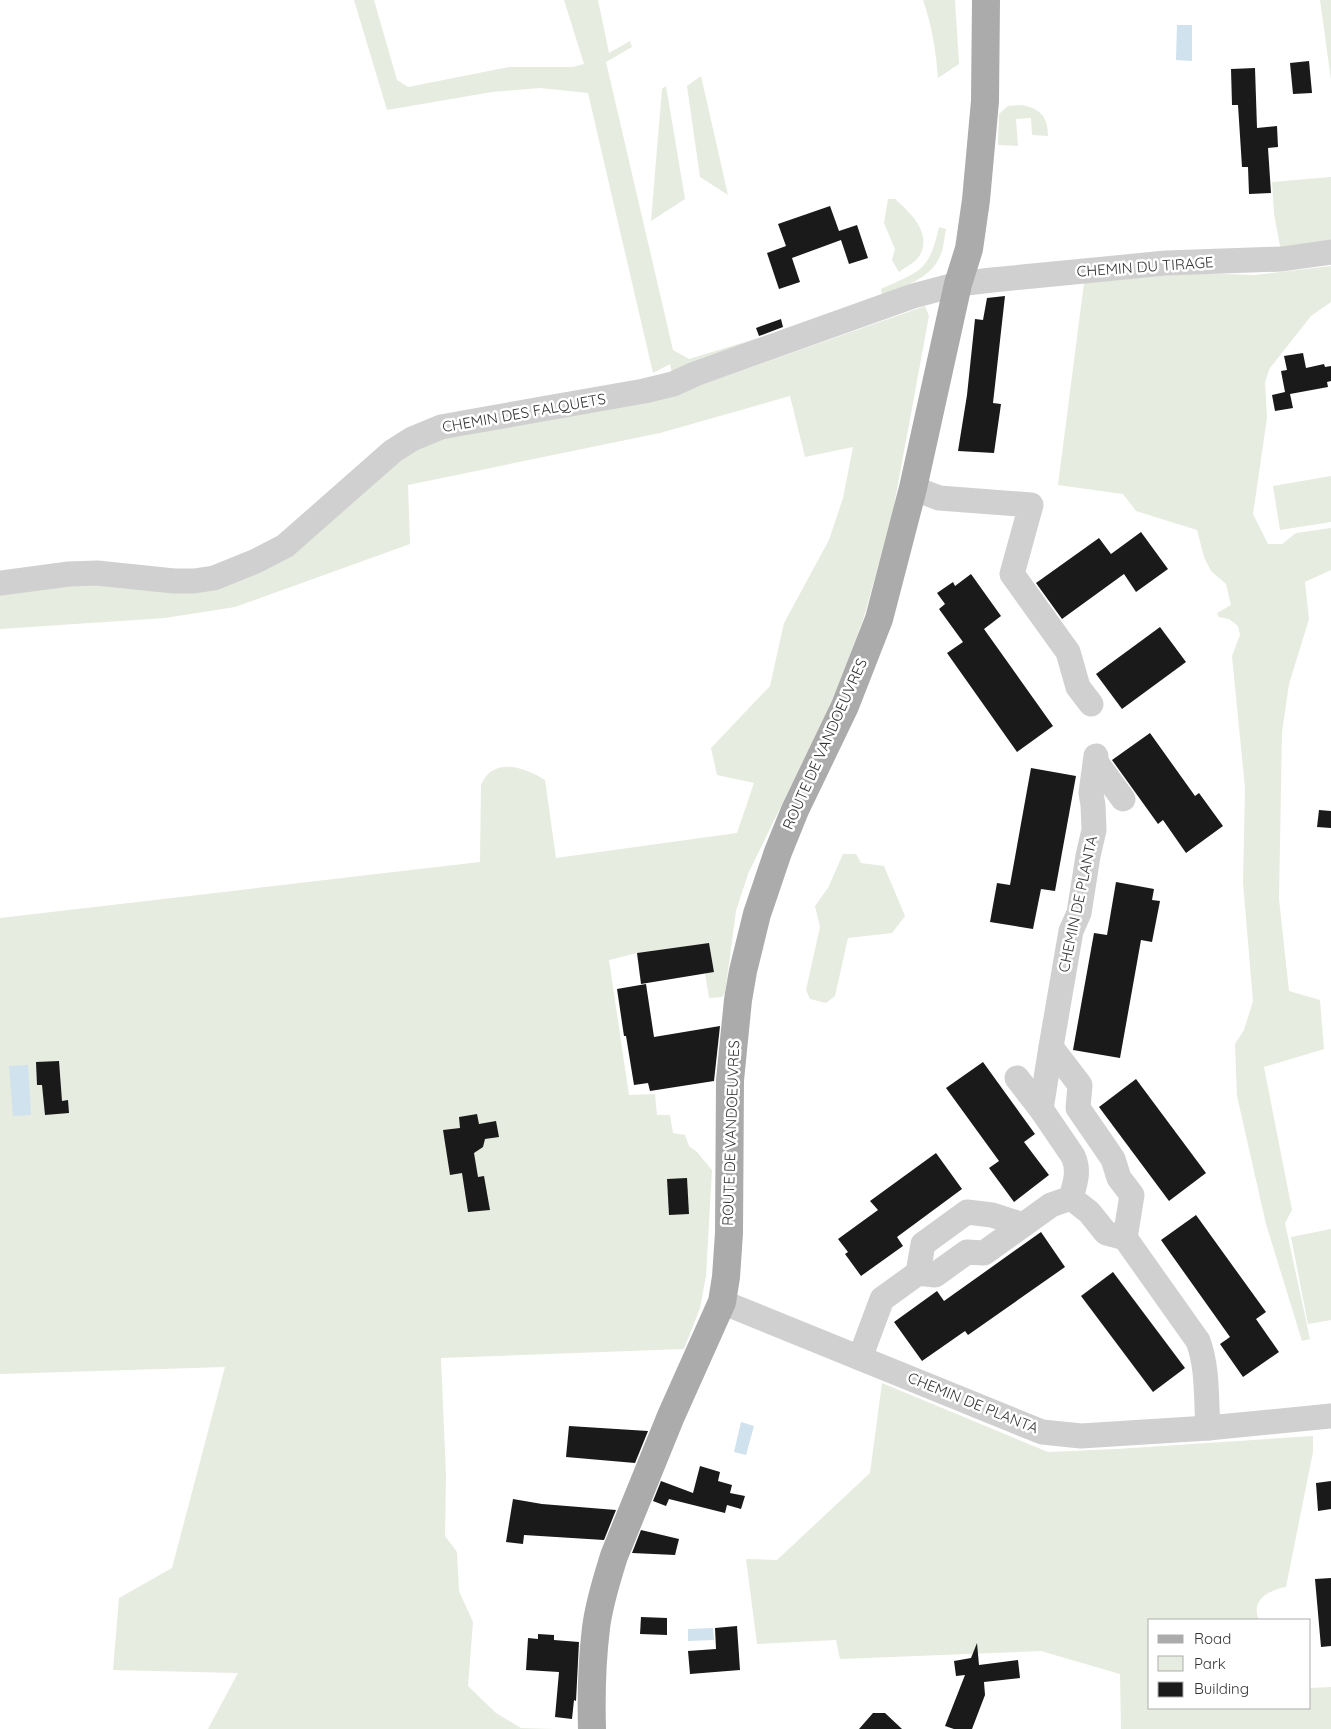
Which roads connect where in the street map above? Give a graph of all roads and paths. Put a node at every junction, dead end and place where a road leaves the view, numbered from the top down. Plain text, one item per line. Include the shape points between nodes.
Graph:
1 (970, 0) edge
2 (986, 0) edge
3 (1331, 252) edge
4 (958, 284) junction
5 (912, 488) junction
6 (0, 583) edge
7 (1091, 704) dead end
8 (1123, 800) dead end
9 (1052, 1047) junction
10 (1018, 1078) dead end
11 (1041, 1109) junction
12 (1071, 1198) junction
13 (1023, 1225) junction
14 (1125, 1238) junction
15 (918, 1273) junction
16 (722, 1302) junction
17 (860, 1358) junction
18 (1331, 1416) edge
19 (1208, 1428) junction
20 (592, 1729) edge

1 - 4 main road via 972,73 969,144 957,247
2 - 4 main road via 985,101 979,171 969,249
3 - 4 street, CHEMIN DU TIRAGE via 1282,259 1166,264
4 - 5 main road, ROUTE DE VANDOEUVRES
4 - 6 street, CHEMIN DES FALQUETS via 913,296 662,387 426,432 392,452 285,546 214,578 174,581 98,573
5 - 7 street via 939,498 1031,505 1012,574 1068,652 1078,686
5 - 16 main road, ROUTE DE VANDOEUVRES via 879,619 846,706 778,852 750,941 738,1000 730,1080 729,1233
8 - 9 street, CHEMIN DE PLANTA via 1096,759 1091,793 1094,830 1078,914 1071,931
9 - 11 street, CHEMIN DE PLANTA
9 - 14 street via 1080,1085 1078,1108 1113,1159 1119,1178 1132,1194
10 - 11 street
11 - 12 street via 1077,1164
12 - 13 street via 1051,1205
12 - 14 street via 1089,1212 1106,1233
13 - 15 street via 984,1254 967,1252 935,1275
13 - 15 street via 992,1215 967,1212 923,1244
14 - 19 street via 1202,1350
15 - 17 street via 882,1299
16 - 17 street, CHEMIN DE PLANTA
16 - 20 main road, ROUTE DE VANDOEUVRES via 614,1556 596,1627 592,1665
17 - 19 street, CHEMIN DE PLANTA via 1042,1432 1081,1436
18 - 19 street, CHEMIN DE PLANTA

